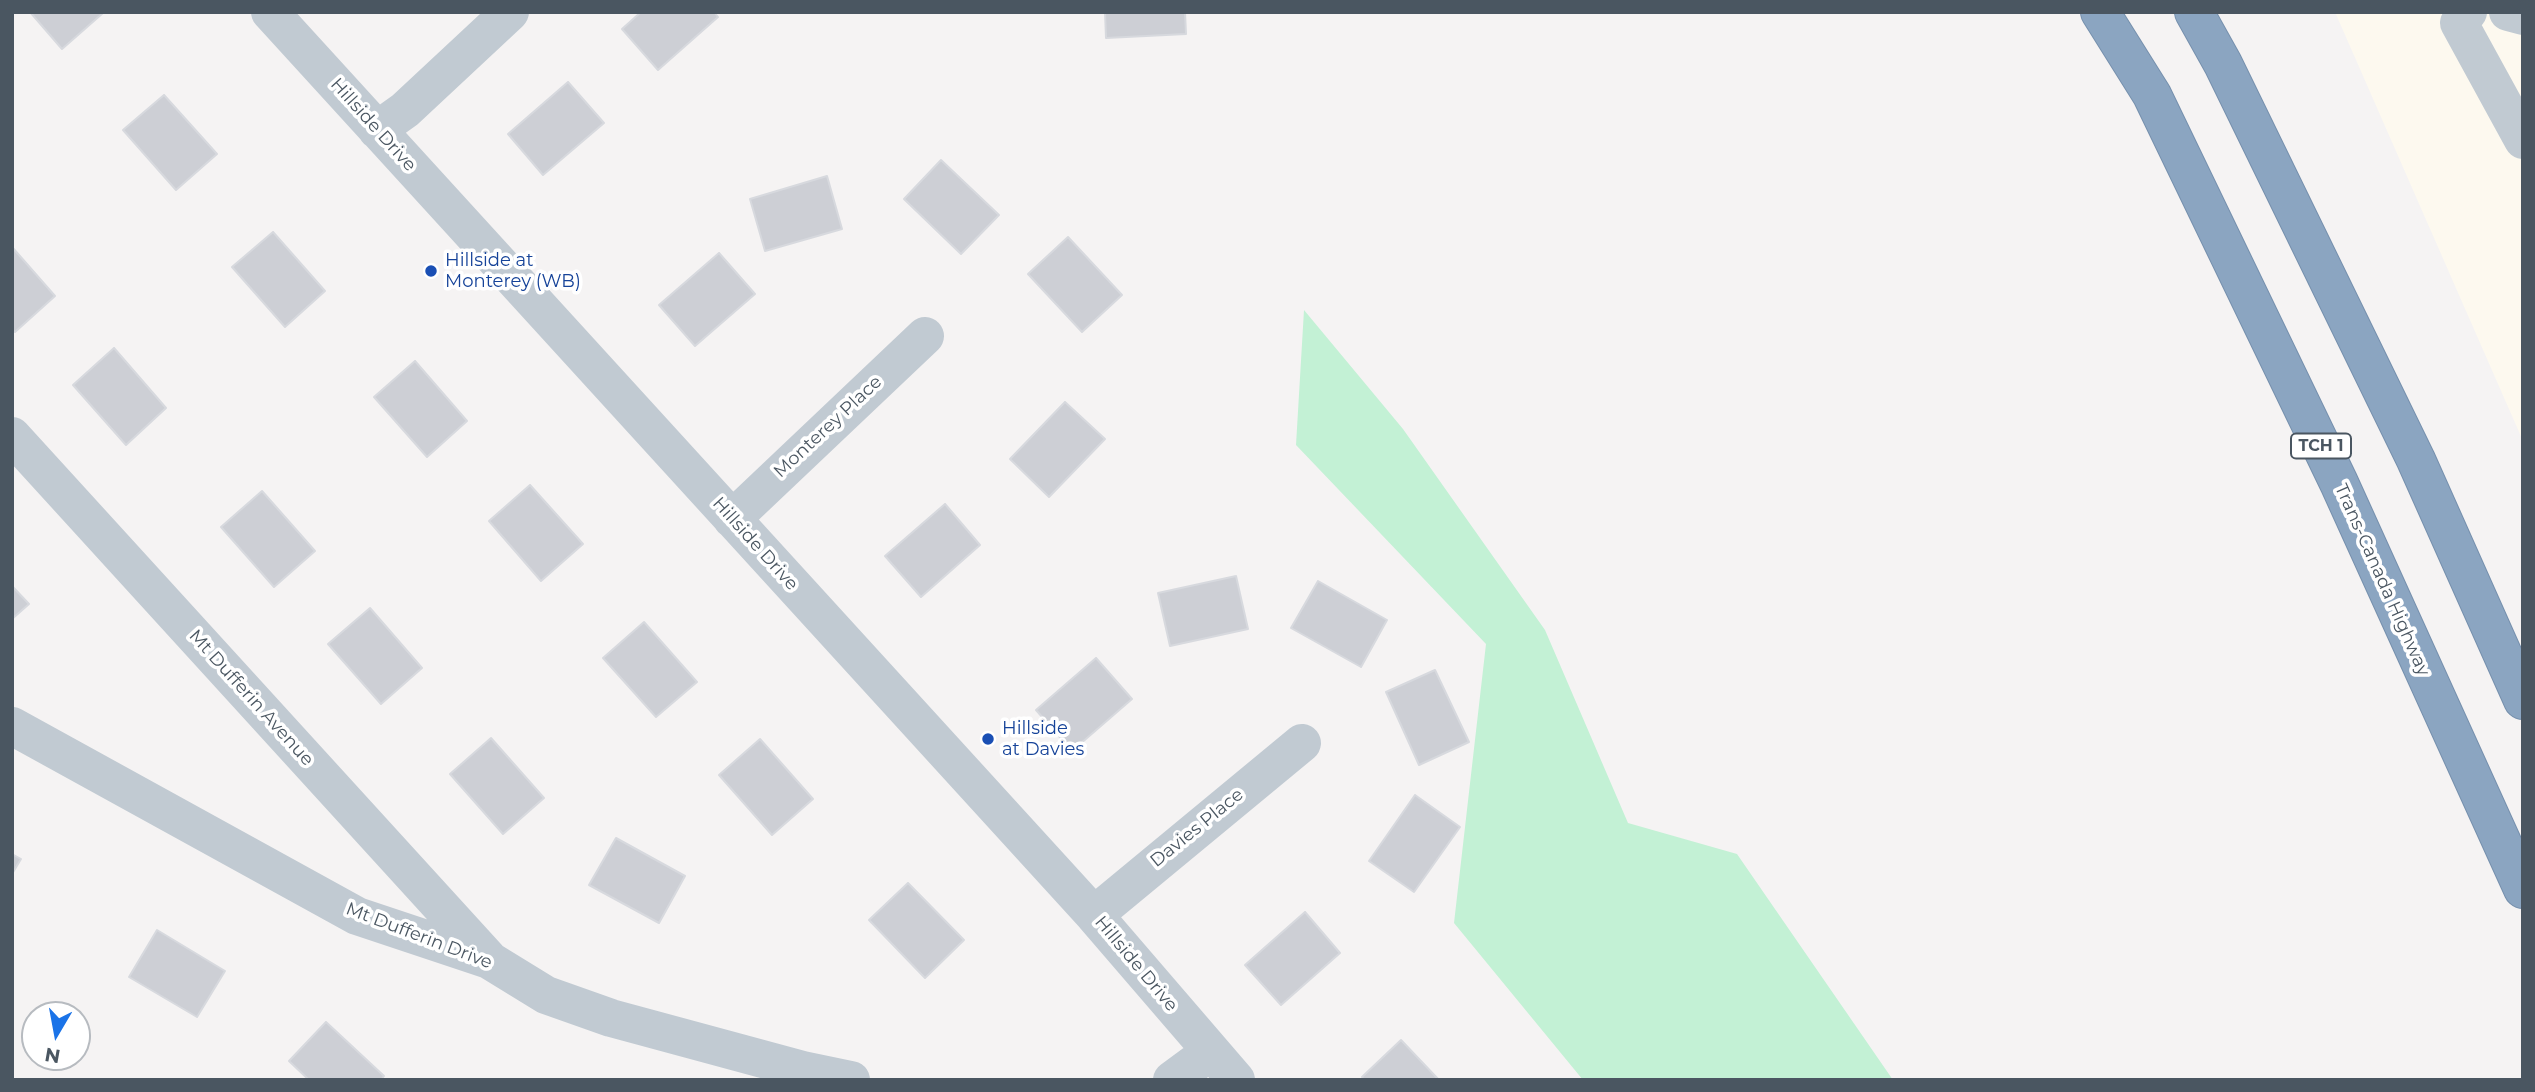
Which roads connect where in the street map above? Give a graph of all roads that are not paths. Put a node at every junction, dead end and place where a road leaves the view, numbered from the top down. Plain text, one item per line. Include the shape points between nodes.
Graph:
1 (270, 12) edge
2 (510, 12) edge
3 (2100, 12) edge
4 (2194, 12) edge
5 (2468, 12) edge
6 (2508, 12) edge
7 (2523, 16) edge
8 (377, 130) junction
9 (2523, 139) edge
10 (925, 336) dead end
11 (12, 436) edge
12 (732, 519) junction
13 (2523, 700) edge
14 (12, 726) edge
15 (1302, 743) dead end
16 (2523, 890) edge
17 (1094, 915) junction
18 (489, 960) junction
19 (1210, 1052) junction
20 (851, 1080) edge
21 (1172, 1080) edge
22 (1236, 1080) edge

1 - 8 street, Hillside Drive
2 - 8 street via 405,110
3 - 16 highway, Trans-Canada Highway / TCH 1 via 2152,95 2339,484
4 - 13 highway via 2416,460
5 - 9 street via 2459,23
6 - 7 street
8 - 12 street, Hillside Drive
10 - 12 street, Monterey Place
11 - 18 street, Mt Dufferin Avenue
12 - 17 street, Hillside Drive
14 - 18 street, Mt Dufferin Drive via 357,916
15 - 17 street, Davies Place
17 - 19 street, Hillside Drive
18 - 20 street, Mt Dufferin Drive via 546,995 611,1018
19 - 21 street
19 - 22 street, Hillside Drive

